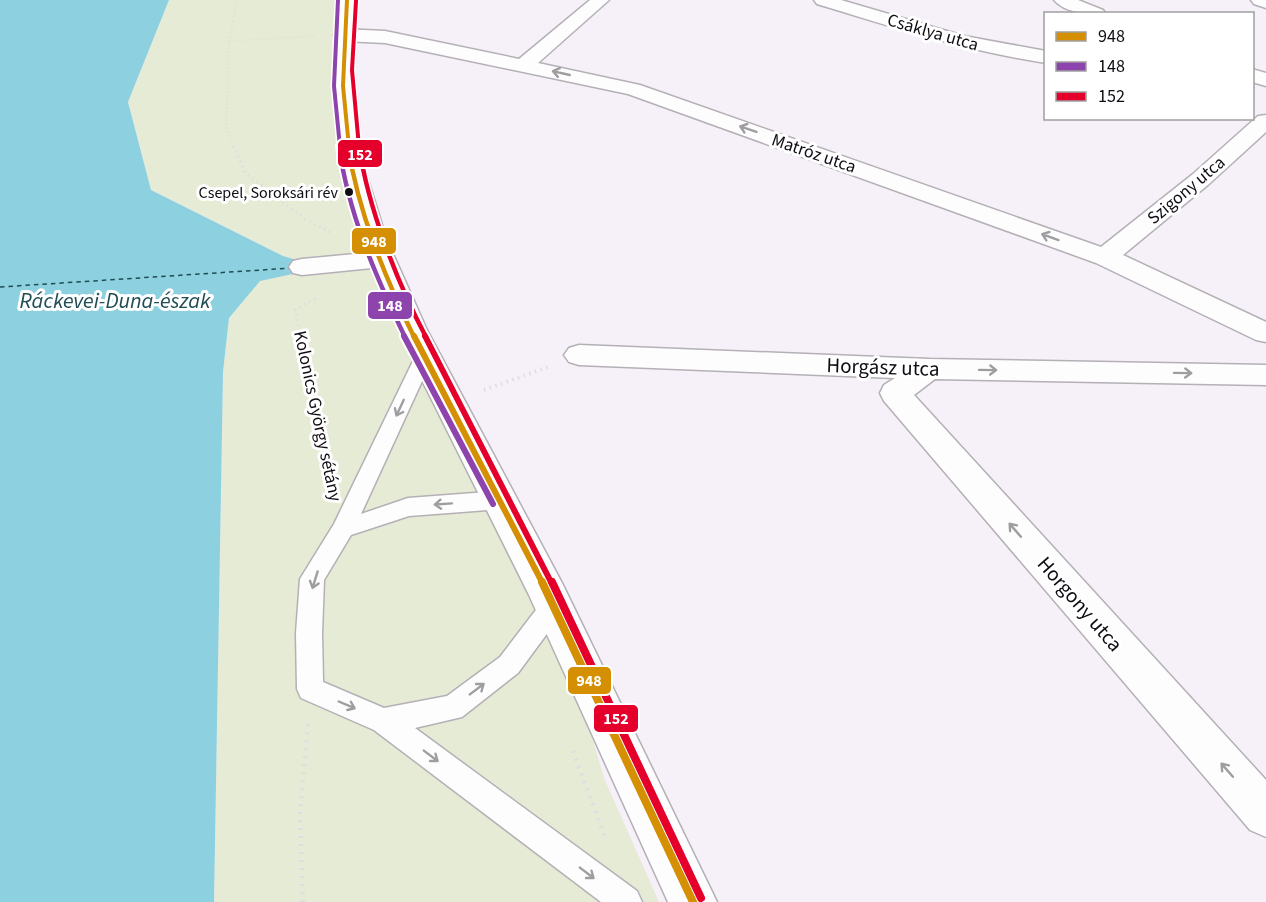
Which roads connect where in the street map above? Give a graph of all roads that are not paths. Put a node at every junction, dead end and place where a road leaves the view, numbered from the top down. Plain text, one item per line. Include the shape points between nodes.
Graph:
1 (347, 0) edge
2 (600, 0) edge
3 (823, 0) edge
4 (1063, 0) edge
5 (1260, 0) edge
6 (1266, 3) edge
7 (1092, 12) edge
8 (343, 35) junction
9 (1044, 57) edge
10 (524, 65) junction
11 (1266, 120) edge
12 (1105, 258) junction
13 (382, 259) junction
14 (302, 267) dead end
15 (1266, 333) edge
16 (425, 355) junction
17 (579, 355) road end
18 (869, 366) junction
19 (929, 369) junction
20 (1266, 375) edge
21 (895, 393) junction
22 (501, 500) junction
23 (343, 530) junction
24 (554, 605) junction
25 (384, 721) junction
26 (1266, 814) edge
27 (626, 902) edge
28 (693, 902) edge

1 - 8 street
2 - 10 street
3 - 9 street, Csáklya utca via 960,41
4 - 7 street
5 - 6 street
8 - 10 street, Matróz utca via 385,37
8 - 13 street via 347,125 357,189
12 -> 10 street, Matróz utca via 633,89
11 - 12 street, Szigony utca
12 - 15 street, Matróz utca
13 - 14 street
13 - 16 street
16 - 22 street
16 -> 23 lane
17 - 18 street, Horgász utca
18 - 19 street, Horgász utca
18 - 21 street, Horgony utca
19 -> 20 street, Horgász utca
19 - 21 street
26 -> 21 street, Horgony utca
22 -> 23 lane via 408,507
22 - 24 street
23 -> 25 lane via 312,579 310,689
25 -> 24 lane via 453,708 509,665
24 - 28 street
25 -> 27 lane

